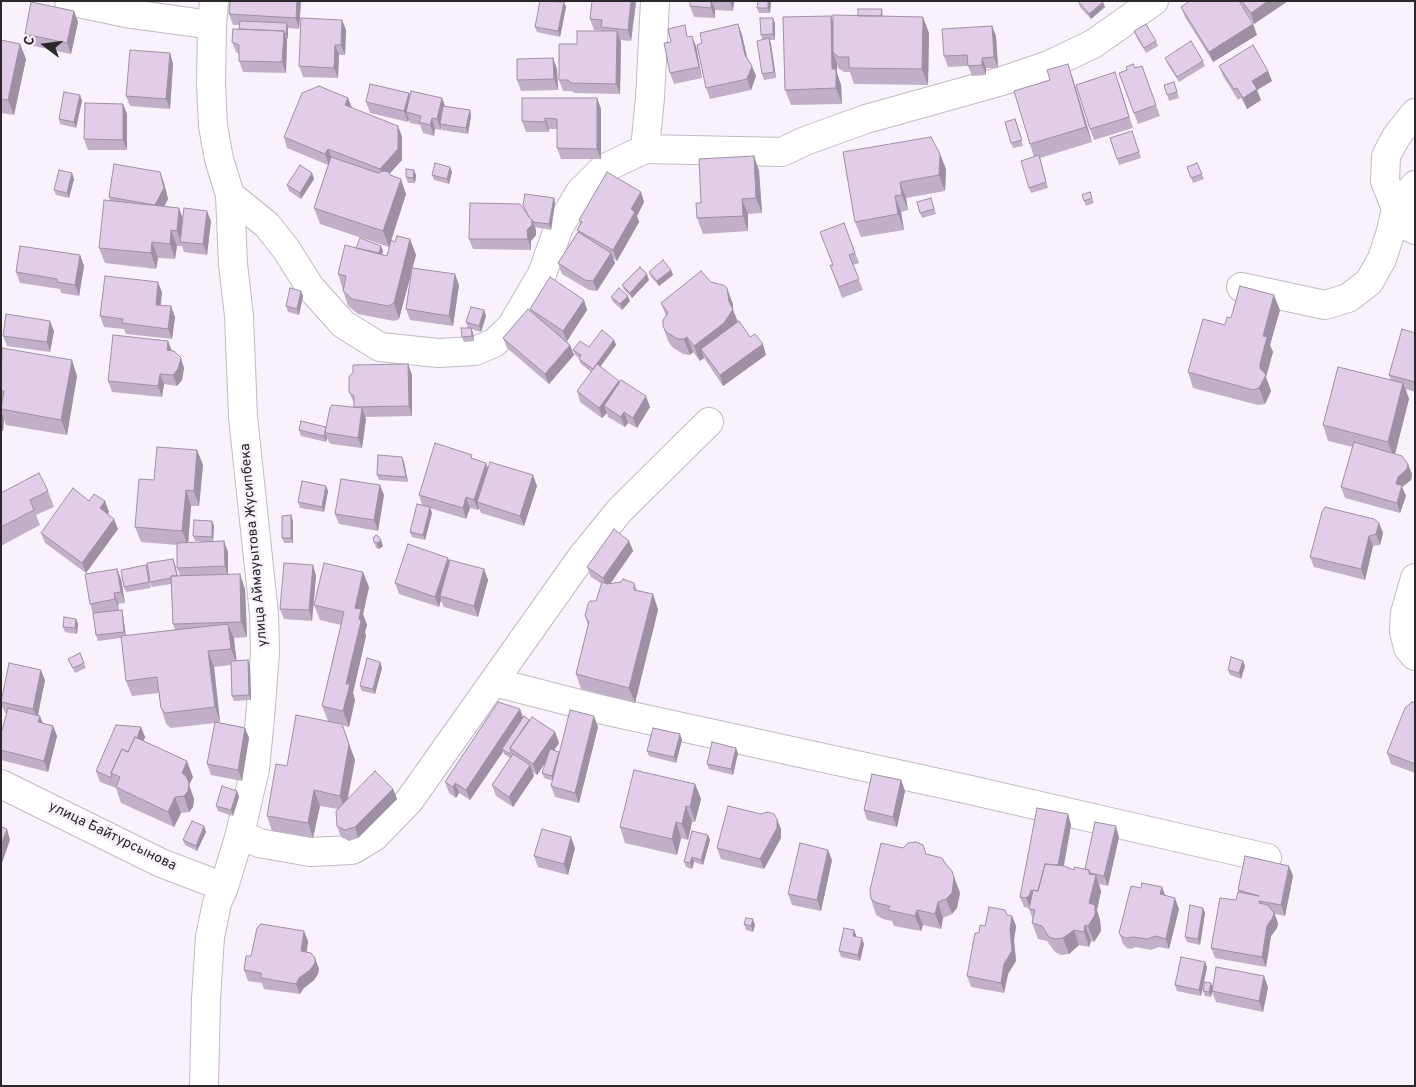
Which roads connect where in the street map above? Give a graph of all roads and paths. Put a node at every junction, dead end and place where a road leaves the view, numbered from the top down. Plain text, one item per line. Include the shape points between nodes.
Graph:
1 (69, 1) edge
2 (655, 1) edge
3 (1154, 1) edge
4 (213, 13) edge
5 (1415, 113) edge
6 (645, 149) junction
7 (1415, 185) edge
8 (230, 195) junction
9 (1396, 209) junction
10 (1415, 230) edge
11 (1241, 287) edge
12 (709, 422) dead end
13 (1415, 578) edge
14 (1415, 656) edge
15 (494, 682) junction
16 (1, 784) edge
17 (240, 834) junction
18 (1267, 858) dead end
19 (224, 887) junction
20 (204, 1086) edge

1 - 4 street via 131,14
2 - 6 street
3 - 6 street via 1093,44 1049,65 866,119 782,152
4 - 8 street, улица Аймауытова Жусипбека via 213,126
5 - 9 street via 1386,156 1385,181
6 - 8 street via 603,169 580,192 559,227 542,274 511,327 494,343 474,351 438,353 380,347 343,324 310,287 267,225
7 - 9 street
8 - 17 street, улица Аймауытова Жусипбека via 243,417 264,614 255,769
9 - 10 street
9 - 11 street via 1382,259 1369,282 1348,298 1325,306
12 - 15 street via 620,510 580,558
13 - 14 street via 1405,613 1404,631 1408,648
15 - 17 street via 409,801 374,837 352,850 310,852 259,844
15 - 18 street via 599,709
16 - 19 street, улица Байтурсынова via 161,863
17 - 19 street, улица Аймауытова Жусипбека
19 - 20 street, улица Аймауытова Жусипбека via 210,937

